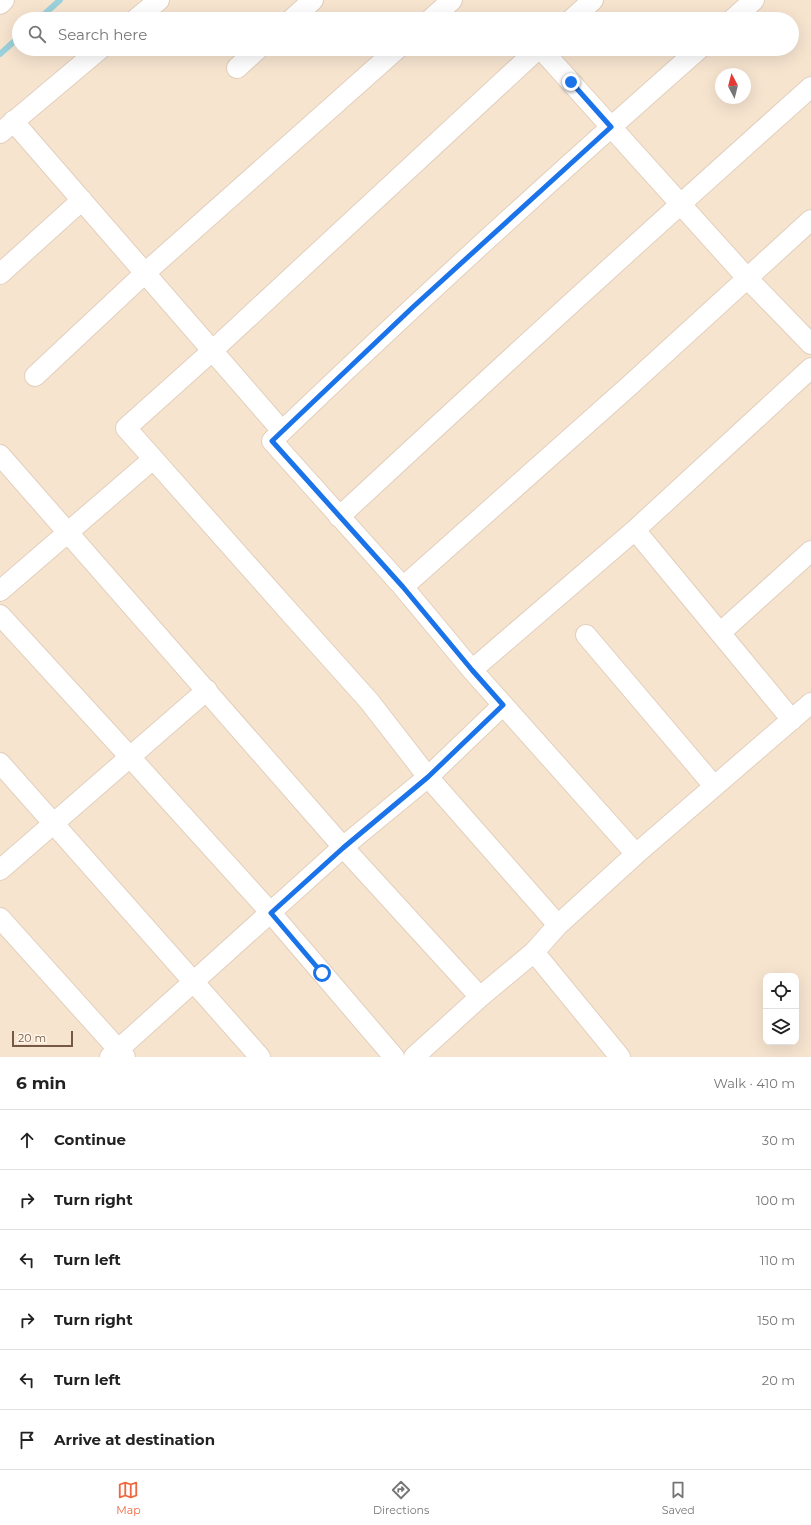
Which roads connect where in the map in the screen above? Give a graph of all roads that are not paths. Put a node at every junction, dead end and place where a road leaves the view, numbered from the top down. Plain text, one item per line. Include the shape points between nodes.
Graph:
1 (4, 0) edge
2 (159, 0) edge
3 (312, 0) edge
4 (452, 0) edge
5 (593, 0) edge
6 (754, 0) edge
7 (0, 4) edge
8 (144, 12) edge
9 (299, 12) edge
10 (439, 12) edge
11 (580, 12) edge
12 (741, 12) edge
13 (92, 56) edge
14 (250, 56) edge
15 (389, 56) edge
16 (531, 56) edge
17 (545, 56) edge
18 (691, 56) edge
19 (237, 68) dead end
20 (811, 87) edge
21 (6, 127) edge
22 (611, 127) junction
23 (82, 200) junction
24 (680, 203) junction
25 (811, 220) edge
26 (145, 273) junction
27 (0, 274) edge
28 (747, 278) junction
29 (811, 344) edge
30 (212, 351) junction
31 (811, 368) edge
32 (35, 376) dead end
33 (282, 431) junction
34 (0, 455) edge
35 (153, 459) junction
36 (339, 517) junction
37 (635, 530) junction
38 (68, 534) junction
39 (811, 552) edge
40 (403, 587) junction
41 (0, 591) edge
42 (0, 615) edge
43 (720, 633) junction
44 (586, 635) dead end
45 (472, 670) junction
46 (207, 690) junction
47 (811, 703) edge
48 (503, 705) junction
49 (792, 720) junction
50 (130, 757) junction
51 (0, 763) edge
52 (428, 777) junction
53 (714, 786) junction
54 (54, 823) junction
55 (343, 848) junction
56 (636, 854) junction
57 (0, 870) edge
58 (271, 913) junction
59 (0, 918) edge
60 (558, 925) junction
61 (534, 952) junction
62 (194, 982) junction
63 (480, 997) junction
64 (118, 1054) edge
65 (421, 1055) edge
66 (260, 1057) edge
67 (394, 1057) edge
68 (620, 1057) edge

1 - 7 street
2 - 8 street
3 - 9 street
4 - 10 street
5 - 11 street
6 - 12 street
13 - 21 street
14 - 19 street
15 - 26 street
16 - 30 street
17 - 22 street
18 - 22 street
20 - 24 street
21 - 23 street
22 - 24 street
22 - 33 street via 413,307
23 - 26 street
23 - 27 street
24 - 28 street
24 - 36 street
25 - 28 street
26 - 30 street
26 - 32 street
28 - 29 street
28 - 40 street
30 - 33 street
30 - 35 street via 126,428
31 - 37 street
33 - 36 street via 272,441
34 - 38 street
35 - 38 street
35 - 52 street via 369,700
36 - 40 street
37 - 43 street
37 - 45 street
38 - 41 street
38 - 46 street
39 - 43 street
40 - 45 street
42 - 50 street
43 - 49 street
44 - 53 street
45 - 48 street
46 - 50 street
46 - 55 street
47 - 49 street
48 - 52 street
48 - 56 street
49 - 53 street
50 - 54 street
50 - 58 street
51 - 54 street
52 - 55 street
52 - 60 street
53 - 56 street
54 - 57 street
54 - 62 street
55 - 58 street
55 - 63 street
56 - 60 street
58 - 62 street
58 - 67 street
59 - 64 street
60 - 61 street
61 - 63 street
61 - 68 street
62 - 64 street
62 - 66 street
63 - 65 street

